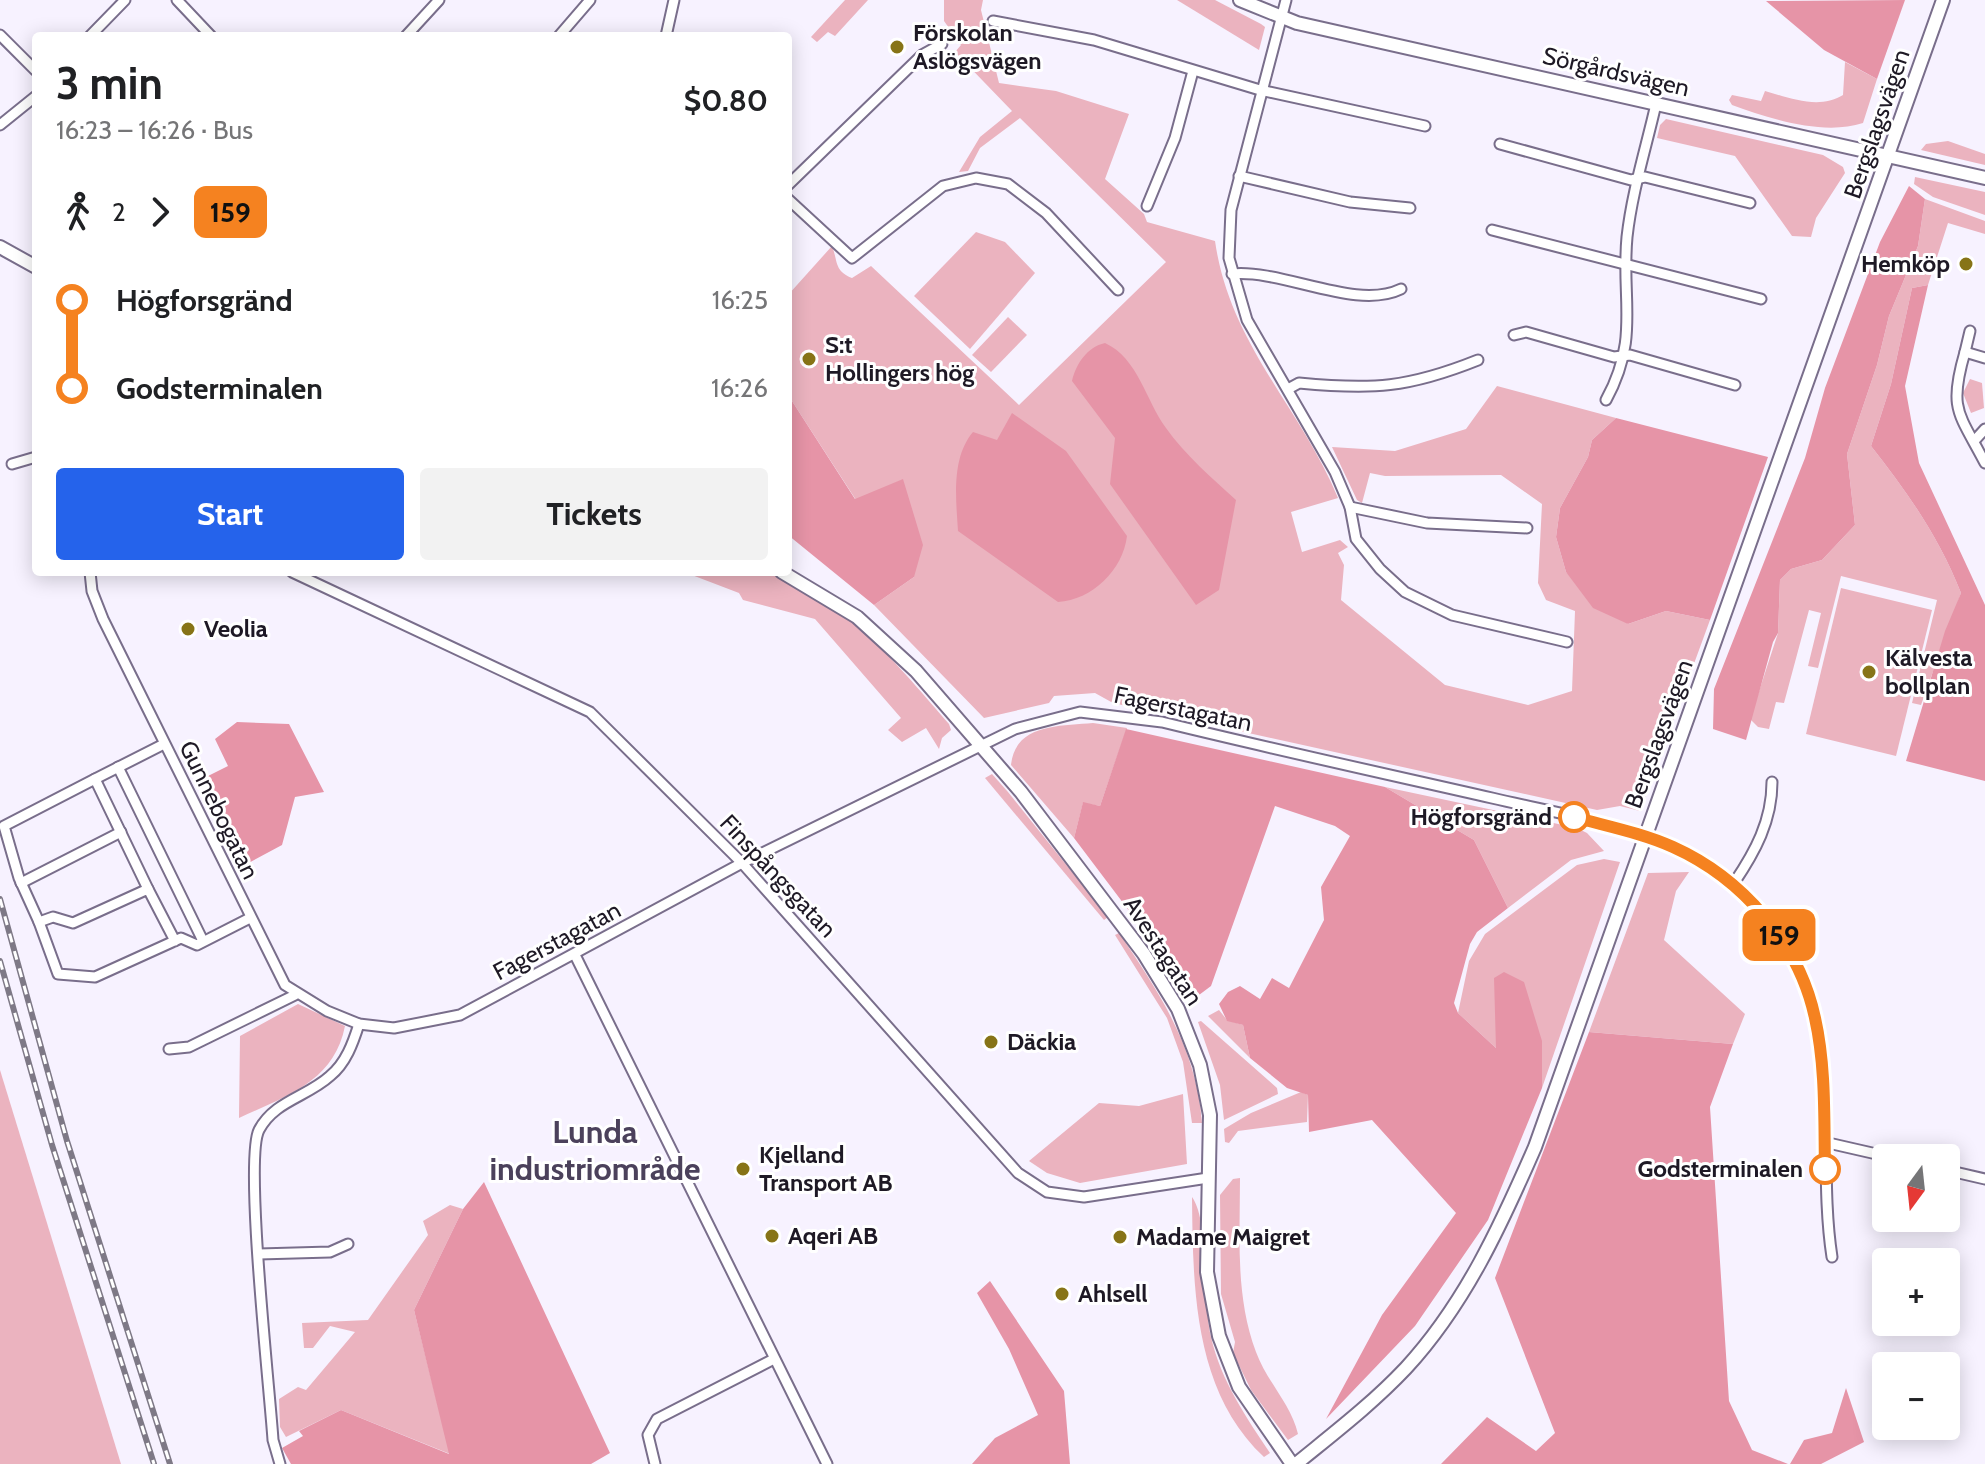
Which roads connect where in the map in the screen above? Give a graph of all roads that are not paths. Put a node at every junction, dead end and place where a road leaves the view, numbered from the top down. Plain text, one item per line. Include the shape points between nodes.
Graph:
1 (125, 0) edge
2 (177, 0) edge
3 (439, 0) edge
4 (590, 0) edge
5 (674, 0) edge
6 (1240, 0) edge
7 (1286, 0) edge
8 (1943, 0) edge
9 (1280, 18) junction
10 (993, 21) dead end
11 (203, 26) junction
12 (94, 32) edge
13 (197, 32) edge
14 (208, 32) edge
15 (410, 32) edge
16 (562, 32) edge
17 (667, 32) edge
18 (0, 35) edge
19 (942, 44) dead end
20 (32, 67) edge
21 (1193, 71) junction
22 (1260, 90) junction
23 (32, 99) edge
24 (1656, 104) junction
25 (0, 125) edge
26 (1425, 126) dead end
27 (1500, 144) dead end
28 (1888, 157) junction
29 (1239, 176) junction
30 (1985, 178) edge
31 (1637, 179) junction
32 (792, 181) edge
33 (792, 203) edge
34 (1750, 203) dead end
35 (1147, 206) dead end
36 (1410, 208) dead end
37 (1492, 230) dead end
38 (0, 247) edge
39 (32, 265) edge
40 (1628, 265) junction
41 (1232, 274) junction
42 (1401, 289) dead end
43 (1118, 290) dead end
44 (1761, 299) dead end
45 (1970, 331) dead end
46 (1514, 335) dead end
47 (1965, 352) junction
48 (1622, 355) junction
49 (1985, 358) edge
50 (1478, 360) dead end
51 (1735, 385) dead end
52 (1288, 389) junction
53 (1606, 400) dead end
54 (1985, 429) edge
55 (1974, 441) junction
56 (32, 458) edge
57 (1985, 463) edge
58 (12, 464) dead end
59 (1350, 507) junction
60 (1527, 528) dead end
61 (90, 576) edge
62 (301, 576) edge
63 (789, 576) edge
64 (1567, 642) dead end
65 (164, 744) junction
66 (980, 744) junction
67 (118, 767) junction
68 (95, 779) junction
69 (1772, 782) dead end
70 (121, 832) junction
71 (1645, 838) junction
72 (742, 863) junction
73 (21, 883) junction
74 (1734, 883) junction
75 (148, 889) junction
76 (250, 918) junction
77 (39, 922) junction
78 (175, 941) junction
79 (203, 941) junction
80 (575, 955) junction
81 (295, 995) junction
82 (359, 1024) junction
83 (169, 1049) dead end
84 (1824, 1142) junction
85 (1872, 1153) edge
86 (1960, 1173) edge
87 (1208, 1178) junction
88 (1985, 1179) edge
89 (348, 1244) dead end
90 (259, 1254) junction
91 (1832, 1257) dead end
92 (774, 1359) junction
93 (280, 1464) edge
94 (655, 1464) edge
95 (827, 1464) edge
96 (1294, 1464) edge

1 - 12 street
2 - 11 street
3 - 15 street
4 - 16 street
5 - 17 street
6 - 9 street, Sörgårdsvägen
7 - 9 street
8 - 28 street, Bergslagsvägen
9 - 22 street
9 - 24 street, Sörgårdsvägen
10 - 21 street via 1144,52
11 - 13 street
11 - 14 street
18 - 20 street
19 - 32 street via 922,55
21 - 22 street
21 - 35 street via 1175,138
22 - 26 street
22 - 29 street
23 - 25 street
24 - 28 street, Sörgårdsvägen
24 - 31 street
27 - 31 street
28 - 30 street, Sörgårdsvägen
28 - 71 street, Bergslagsvägen
29 - 36 street via 1350,202
29 - 41 street via 1228,235
31 - 34 street
31 - 40 street
33 - 43 street via 852,258 943,186 976,178 1008,184 1046,213
37 - 40 street
38 - 39 street
40 - 44 street
40 - 48 street via 1629,329
41 - 42 street via 1256,272 1346,293 1390,295
41 - 52 street via 1247,320
45 - 47 street
46 - 48 street via 1526,332
47 - 49 street
47 - 55 street via 1955,397
48 - 51 street
48 - 53 street
50 - 52 street via 1395,387 1299,383
52 - 59 street
54 - 55 street
55 - 57 street
56 - 58 street
59 - 60 street via 1427,523
59 - 64 street via 1356,539 1414,598 1483,625
61 - 65 street, Gunnebogatan via 103,619
62 - 72 street, Finspångsgatan via 590,712
63 - 66 street, Avestagatan via 884,640
65 - 67 street
65 - 76 street, Gunnebogatan
66 - 71 street, Fagerstagatan via 1062,714 1131,716
66 - 72 street, Fagerstagatan
66 - 87 street, Avestagatan via 1128,932 1178,1009 1200,1065 1210,1115
67 - 68 street
67 - 79 street
68 - 70 street
68 - 73 street via 4,826
69 - 74 street via 1764,832
70 - 73 street
70 - 75 street
71 - 74 street, Fagerstagatan via 1673,847
71 - 96 street, Bergslagsvägen via 1535,1147 1494,1240 1449,1313 1407,1366 1352,1420
72 - 80 street, Fagerstagatan
72 - 87 street, Finspångsgatan via 1018,1173 1047,1192 1084,1197
73 - 77 street
74 - 84 street, Fagerstagatan via 1782,938 1803,981 1816,1019
75 - 77 street via 73,923 53,917
75 - 78 street
76 - 79 street
76 - 81 street, Gunnebogatan
77 - 78 street via 58,974 95,977
78 - 79 street
80 - 82 street, Fagerstagatan via 460,1015 394,1028
80 - 92 street
81 - 82 street
81 - 83 street via 189,1047
82 - 90 street via 346,1057 330,1077 270,1113 256,1134
84 - 85 street
84 - 91 street, Fagerstagatan
86 - 88 street
87 - 96 street, Avestagatan via 1207,1272 1219,1336 1239,1387
89 - 90 street via 330,1252
90 - 93 street via 273,1440
92 - 94 street via 657,1419 648,1435
92 - 95 street

